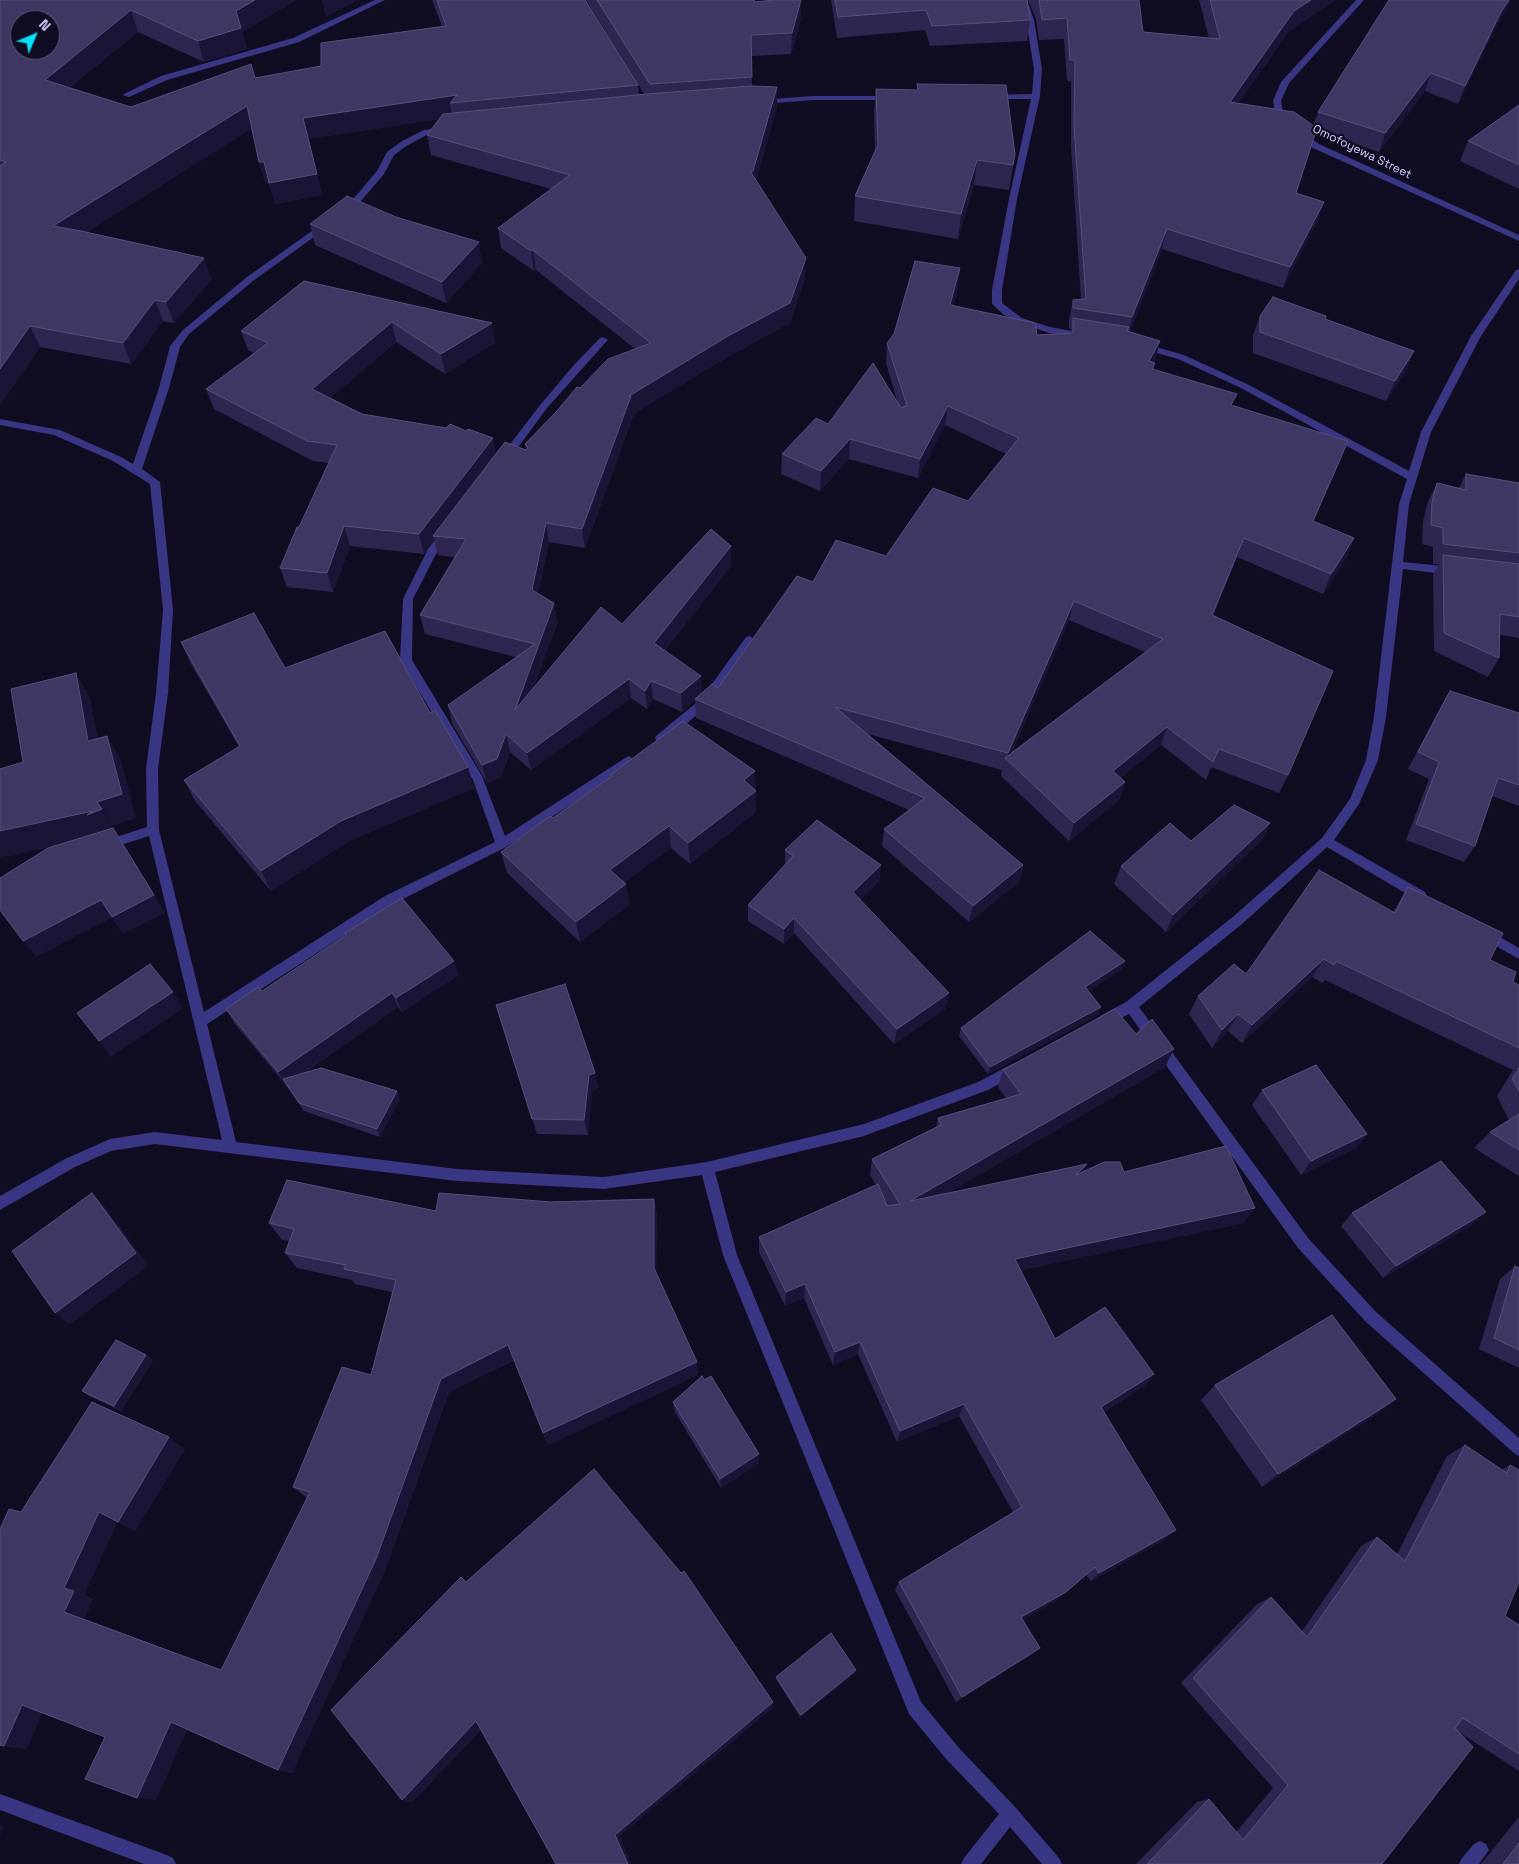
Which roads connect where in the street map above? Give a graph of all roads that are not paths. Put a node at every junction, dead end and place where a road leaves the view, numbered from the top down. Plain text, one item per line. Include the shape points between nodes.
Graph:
1 (381, 0) edge
2 (1023, 0) edge
3 (1360, 0) edge
4 (126, 95) dead end
5 (1036, 96) junction
6 (978, 97) edge
7 (900, 98) edge
8 (755, 102) edge
9 (456, 129) edge
10 (1519, 238) edge
11 (1519, 272) edge
12 (1097, 338) edge
13 (604, 340) dead end
14 (1135, 344) edge
15 (0, 422) edge
16 (497, 469) edge
17 (136, 472) junction
18 (1412, 477) junction
19 (450, 529) edge
20 (1398, 565) junction
21 (1463, 572) edge
22 (750, 640) edge
23 (153, 830) junction
24 (1326, 841) junction
25 (502, 844) junction
26 (90, 850) edge
27 (1435, 905) edge
28 (1477, 929) edge
29 (1519, 954) edge
30 (1131, 1006) junction
31 (200, 1022) junction
32 (1096, 1025) edge
33 (1026, 1063) edge
34 (231, 1148) junction
35 (707, 1168) junction
36 (0, 1203) edge
37 (1519, 1448) edge
38 (0, 1802) edge
39 (1010, 1814) junction
40 (1480, 1850) dead end
41 (167, 1864) edge
42 (970, 1864) edge
43 (1053, 1864) edge
44 (1468, 1864) edge

1 - 4 street via 296,40 164,78
2 - 5 street via 1030,20 1038,69
3 - 10 street, Omofoyewa Street via 1285,82 1277,101 1280,118 1316,146
5 - 6 street
5 - 12 street via 1013,199 997,290 998,304 1019,320 1049,330
7 - 8 street
9 - 17 street via 427,132 390,154 381,172 352,206 250,279 186,332 175,346
11 - 18 street via 1472,344 1426,432
13 - 16 street via 544,406
14 - 18 street via 1181,357 1244,386
15 - 17 street via 56,432 117,459
17 - 23 street via 155,482 168,610 152,769
18 - 20 street via 1404,504
19 - 25 street via 432,552 408,599 406,660 478,779
20 - 21 street
20 - 24 street via 1372,760 1355,801
22 - 25 street via 705,702 646,750
23 - 26 street
23 - 31 street
24 - 27 street
24 - 30 street via 1238,920
25 - 31 street via 389,900
28 - 29 street
30 - 32 street
30 - 37 street via 1303,1243 1371,1317
31 - 34 street
33 - 35 street via 983,1086 864,1130
34 - 35 street via 457,1175 604,1183
34 - 36 street via 154,1138 110,1145 70,1162
35 - 39 street via 730,1255 915,1708
38 - 41 street
39 - 42 street
39 - 43 street
40 - 44 street

